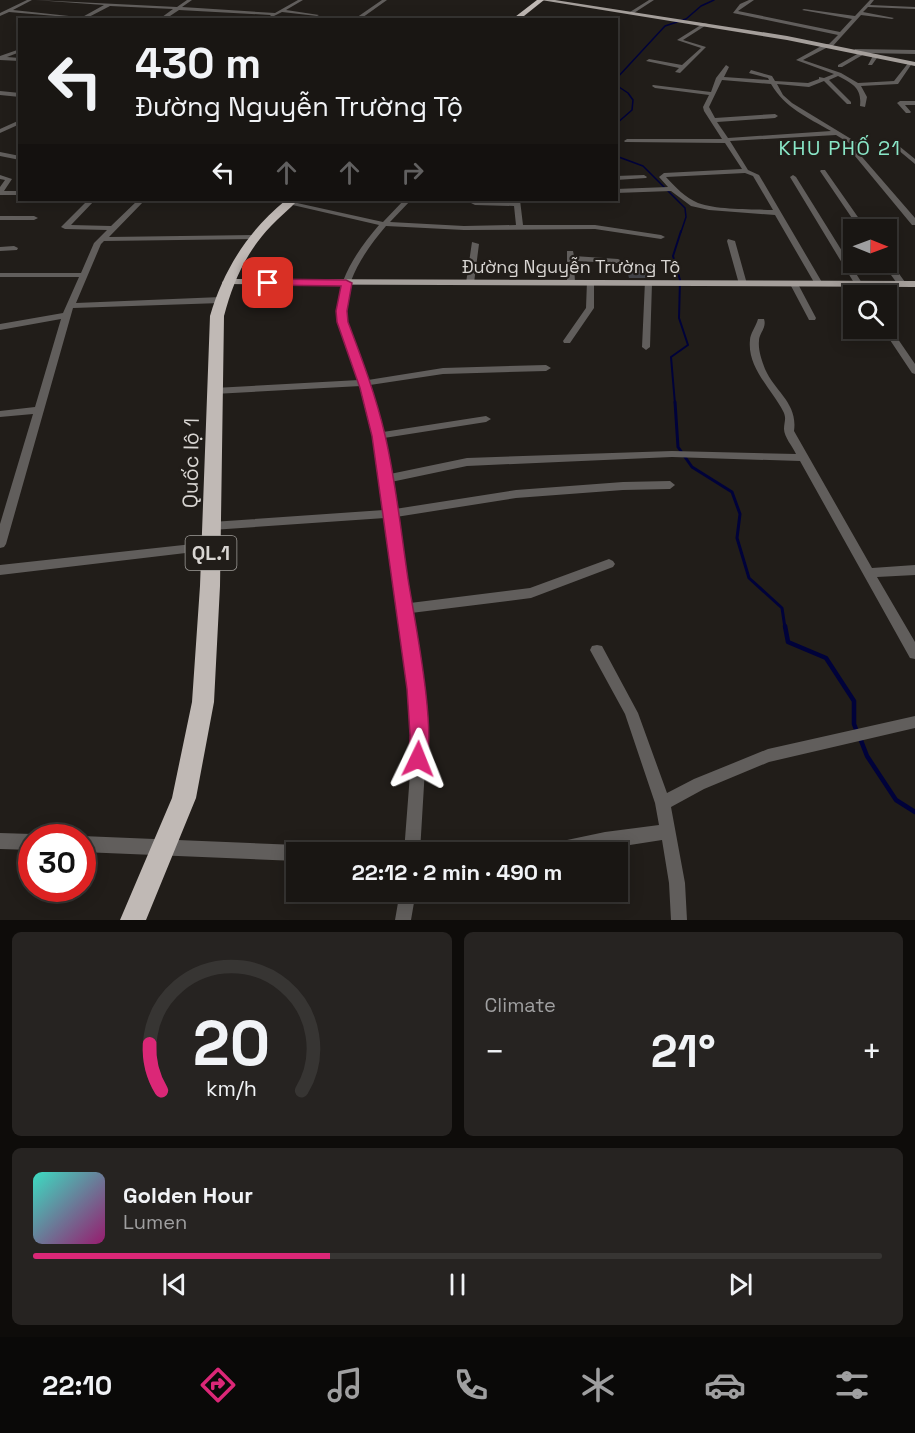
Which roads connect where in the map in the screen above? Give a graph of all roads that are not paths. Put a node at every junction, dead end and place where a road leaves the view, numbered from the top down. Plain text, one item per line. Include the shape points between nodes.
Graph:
1 (30, 0) edge
2 (38, 0) edge
3 (117, 0) edge
4 (190, 0) edge
5 (301, 0) edge
6 (385, 0) edge
7 (519, 0) edge
8 (652, 0) edge
9 (752, 0) edge
10 (873, 0) edge
11 (889, 0) edge
12 (537, 1) edge
13 (903, 2) dead end
14 (108, 5) junction
15 (867, 6) junction
16 (915, 8) edge
17 (178, 9) junction
18 (804, 10) dead end
19 (7, 11) junction
20 (215, 11) junction
21 (283, 11) junction
22 (632, 12) junction
23 (33, 14) junction
24 (277, 14) junction
25 (0, 15) edge
26 (205, 15) dead end
27 (317, 15) dead end
28 (67, 16) dead end
29 (858, 16) junction
30 (24, 18) edge
31 (83, 18) edge
32 (163, 18) edge
33 (268, 18) edge
34 (358, 18) edge
35 (516, 18) edge
36 (892, 18) dead end
37 (771, 20) junction
38 (706, 24) junction
39 (755, 33) junction
40 (842, 34) junction
41 (828, 45) junction
42 (18, 51) edge
43 (855, 51) junction
44 (864, 52) junction
45 (915, 52) edge
46 (876, 55) junction
47 (0, 58) edge
48 (18, 60) edge
49 (649, 61) dead end
50 (870, 64) dead end
51 (913, 64) edge
52 (840, 66) dead end
53 (682, 67) junction
54 (726, 67) dead end
55 (678, 72) dead end
56 (751, 72) dead end
57 (839, 74) junction
58 (818, 76) dead end
59 (719, 78) junction
60 (826, 80) junction
61 (773, 84) junction
62 (857, 85) junction
63 (655, 86) dead end
64 (0, 93) edge
65 (712, 94) junction
66 (18, 95) edge
67 (915, 103) edge
68 (849, 104) dead end
69 (862, 106) dead end
70 (908, 112) dead end
71 (775, 116) dead end
72 (714, 120) junction
73 (18, 123) edge
74 (0, 131) edge
75 (836, 133) junction
76 (724, 140) junction
77 (627, 141) dead end
78 (899, 148) dead end
79 (0, 154) edge
80 (18, 158) edge
81 (915, 162) edge
82 (746, 171) junction
83 (823, 171) dead end
84 (0, 177) edge
85 (644, 177) dead end
86 (793, 177) dead end
87 (618, 178) edge
88 (668, 190) junction
89 (618, 191) edge
90 (0, 192) edge
91 (18, 193) edge
92 (90, 201) edge
93 (140, 201) edge
94 (290, 201) edge
95 (406, 201) edge
96 (517, 202) edge
97 (475, 203) dead end
98 (778, 213) junction
99 (0, 218) edge
100 (34, 218) dead end
101 (856, 219) edge
102 (915, 223) edge
103 (384, 224) junction
104 (113, 228) junction
105 (520, 228) junction
106 (627, 231) junction
107 (254, 237) junction
108 (661, 237) dead end
109 (102, 239) junction
110 (731, 241) dead end
111 (625, 243) dead end
112 (475, 244) dead end
113 (14, 248) dead end
114 (0, 249) edge
115 (618, 261) dead end
116 (894, 273) edge
117 (0, 275) edge
118 (83, 275) junction
119 (346, 283) junction
120 (470, 283) junction
121 (571, 283) junction
122 (590, 283) junction
123 (648, 284) junction
124 (743, 284) junction
125 (794, 284) junction
126 (819, 284) junction
127 (858, 284) junction
128 (902, 284) junction
129 (915, 284) edge
130 (224, 291) junction
131 (69, 310) junction
132 (812, 318) dead end
133 (761, 321) dead end
134 (0, 327) edge
135 (893, 339) edge
136 (567, 341) dead end
137 (646, 347) dead end
138 (546, 368) dead end
139 (915, 371) edge
140 (364, 383) junction
141 (214, 391) junction
142 (39, 410) junction
143 (0, 414) edge
144 (486, 419) dead end
145 (379, 436) junction
146 (804, 458) junction
147 (386, 479) junction
148 (670, 485) dead end
149 (391, 514) junction
150 (212, 526) junction
151 (0, 544) edge
152 (211, 546) junction
153 (609, 564) dead end
154 (0, 570) edge
155 (915, 570) edge
156 (868, 573) junction
157 (405, 609) junction
158 (597, 650) dead end
159 (915, 654) edge
160 (915, 723) edge
161 (663, 803) junction
162 (667, 832) junction
163 (0, 841) edge
164 (18, 842) edge
165 (413, 842) edge
166 (596, 842) edge
167 (96, 845) edge
168 (165, 848) junction
169 (286, 853) edge
170 (406, 902) edge
171 (133, 920) edge
172 (403, 920) edge
173 (679, 920) edge

1 - 19 street
2 - 14 street
3 - 14 street
4 - 17 street
5 - 21 street
6 - 34 street
7 - 12 street
8 - 22 street
9 - 37 street via 736,14
10 - 15 street
11 - 13 street
12 - 22 main road
12 - 35 highway
14 - 17 street
14 - 31 street
15 - 16 street
15 - 29 street
17 - 20 street
17 - 32 street
18 - 29 street
19 - 23 street
19 - 25 street
20 - 24 street
20 - 26 street
21 - 24 street
21 - 27 street
22 - 38 main road
23 - 28 street
23 - 30 street
24 - 33 street
29 - 36 street
29 - 40 street
37 - 39 street
37 - 40 street
38 - 39 main road
38 - 53 street via 679,40 704,47
39 - 41 main road
40 - 41 street
41 - 43 main road
41 - 57 street via 799,60
42 - 47 street
43 - 44 main road
43 - 45 street
44 - 46 main road
44 - 52 street
46 - 50 street
46 - 51 main road
47 - 48 street
49 - 53 street
51 - 62 street via 896,83
53 - 55 street
54 - 59 street
56 - 61 street via 770,77
57 - 60 street
57 - 62 street
58 - 60 street
59 - 61 street
59 - 65 street
60 - 61 street via 809,85
60 - 68 street
61 - 75 street via 790,104
62 - 69 street via 866,98
63 - 65 street
64 - 66 street
65 - 72 street via 706,107
67 - 70 street via 900,103
71 - 72 street
72 - 76 street
73 - 74 street
75 - 76 street
75 - 102 street via 859,146 852,149
76 - 77 street
76 - 82 street
78 - 81 street
79 - 80 street
82 - 88 street via 664,175
82 - 98 street via 756,175
83 - 101 street
84 - 90 street via 9,179
85 - 87 street
86 - 127 street
88 - 89 street
88 - 98 street via 709,208
90 - 91 street
92 - 104 street via 65,227
93 - 104 street
94 - 103 street
94 - 107 highway, Quốc lộ 1 / QL.1
95 - 103 street
96 - 97 street
96 - 105 street
98 - 126 street
99 - 100 street
103 - 105 street
103 - 119 street via 357,256
104 - 109 street
105 - 106 street via 595,227
106 - 108 street
106 - 111 street
107 - 109 street
107 - 130 highway, Quốc lộ 1 / QL.1
109 - 118 street
110 - 124 street
112 - 120 street
113 - 114 street
115 - 121 street via 570,255
116 - 128 street
117 - 118 street
118 - 131 street
119 - 120 main road, Đường Nguyễn Trường Tộ
119 - 130 main road, Đường Nguyễn Trường Tộ
119 - 140 street via 342,322
120 - 121 main road, Đường Nguyễn Trường Tộ
121 - 122 main road, Đường Nguyễn Trường Tộ
122 - 123 main road, Đường Nguyễn Trường Tộ
122 - 136 street via 590,308
123 - 124 main road, Đường Nguyễn Trường Tộ
123 - 137 street
124 - 125 main road, Đường Nguyễn Trường Tộ
125 - 126 main road, Đường Nguyễn Trường Tộ
125 - 132 street
126 - 127 main road, Đường Nguyễn Trường Tộ
127 - 128 main road, Đường Nguyễn Trường Tộ
128 - 129 main road, Đường Nguyễn Trường Tộ
130 - 131 street
130 - 141 highway, Quốc lộ 1 / QL.1 via 217,316
131 - 134 street
131 - 142 street
133 - 146 street via 754,339 757,360 768,384 788,411 789,431
135 - 139 street
138 - 140 street via 443,371
140 - 141 street
140 - 145 street
141 - 150 highway, Quốc lộ 1 / QL.1
142 - 143 street
142 - 151 street
144 - 145 street
145 - 147 street
146 - 147 street via 672,454 467,462
146 - 156 street
147 - 149 street
148 - 149 street via 516,494
149 - 150 street
149 - 157 street
150 - 152 highway, Quốc lộ 1 / QL.1
152 - 154 street
152 - 168 highway, Quốc lộ 1 / QL.1 via 203,702 184,798
153 - 157 street via 531,593
155 - 156 street
156 - 159 street
157 - 165 street via 420,735
158 - 161 street via 631,713
160 - 161 street via 768,756
161 - 162 street
162 - 166 street
162 - 173 street via 677,883
163 - 164 street
167 - 168 street
168 - 169 street
168 - 171 highway, Quốc lộ 1 / QL.1
170 - 172 street

